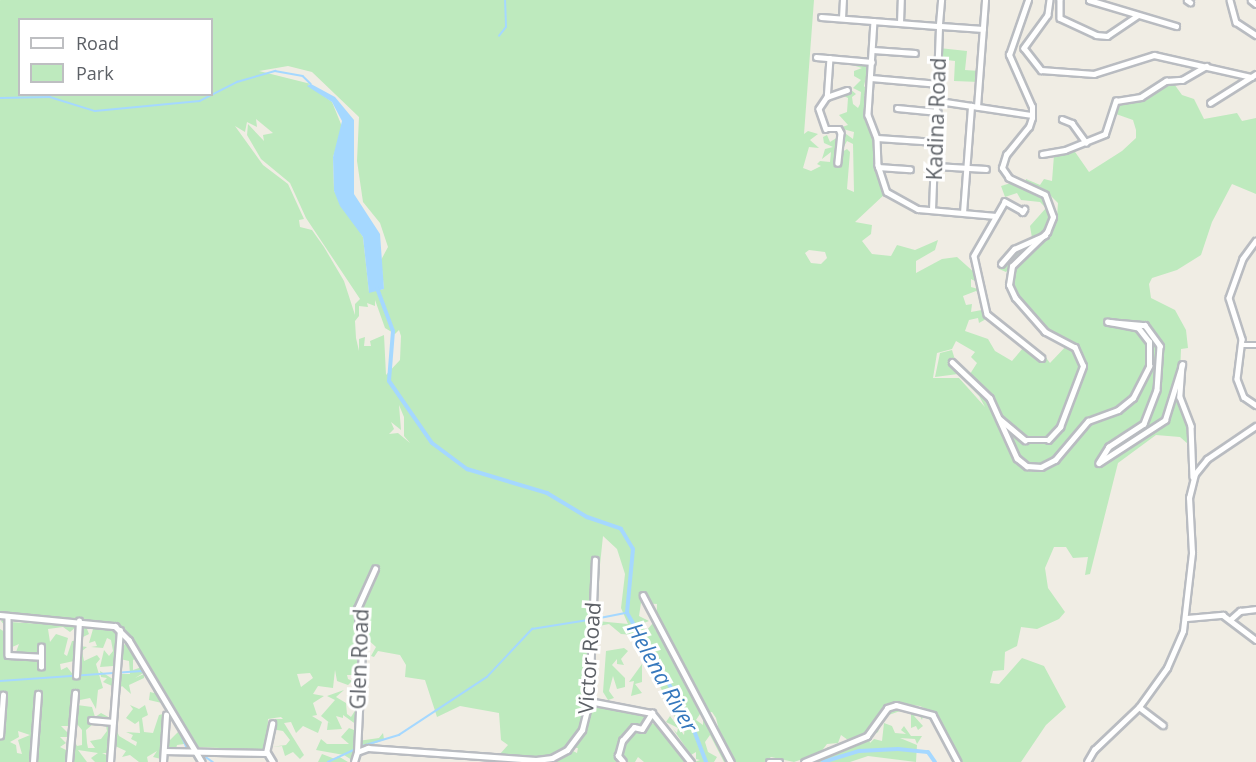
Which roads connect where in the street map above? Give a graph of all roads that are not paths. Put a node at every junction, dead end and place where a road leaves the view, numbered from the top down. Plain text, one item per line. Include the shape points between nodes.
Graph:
1 (843, 0) edge
2 (901, 0) edge
3 (941, 0) edge
4 (985, 0) edge
5 (1028, 0) edge
6 (1050, 0) edge
7 (1060, 0) edge
8 (1089, 0) edge
9 (1230, 0) edge
10 (1251, 0) edge
11 (1256, 4) edge
12 (1138, 15) junction
13 (821, 17) dead end
14 (842, 18) junction
15 (874, 21) junction
16 (900, 23) junction
17 (939, 26) junction
18 (1176, 26) dead end
19 (983, 29) junction
20 (1256, 35) edge
21 (873, 50) junction
22 (915, 53) dead end
23 (816, 57) dead end
24 (830, 58) junction
25 (872, 62) junction
26 (1207, 65) junction
27 (1254, 75) edge
28 (871, 78) junction
29 (939, 84) junction
30 (847, 90) dead end
31 (827, 97) junction
32 (939, 101) junction
33 (1210, 103) dead end
34 (974, 106) junction
35 (897, 108) dead end
36 (938, 112) junction
37 (1032, 116) junction
38 (1062, 119) dead end
39 (877, 138) junction
40 (936, 141) junction
41 (1086, 142) junction
42 (1042, 154) dead end
43 (838, 163) dead end
44 (935, 165) junction
45 (878, 167) junction
46 (967, 168) junction
47 (910, 169) dead end
48 (986, 169) dead end
49 (1025, 209) dead end
50 (932, 210) junction
51 (963, 213) junction
52 (996, 216) junction
53 (1045, 235) junction
54 (1256, 241) edge
55 (1001, 264) dead end
56 (1242, 345) junction
57 (1256, 345) edge
58 (1042, 358) dead end
59 (952, 362) dead end
60 (1256, 405) edge
61 (1000, 419) junction
62 (1256, 426) edge
63 (1193, 477) junction
64 (595, 560) dead end
65 (375, 569) dead end
66 (643, 595) dead end
67 (1256, 609) edge
68 (0, 615) edge
69 (8, 616) junction
70 (1187, 618) junction
71 (1231, 619) junction
72 (79, 621) junction
73 (118, 628) junction
74 (1256, 640) edge
75 (41, 647) dead end
76 (41, 657) junction
77 (41, 666) dead end
78 (76, 676) dead end
79 (75, 693) dead end
80 (38, 694) dead end
81 (3, 695) dead end
82 (589, 701) junction
83 (1139, 706) junction
84 (652, 713) junction
85 (166, 715) dead end
86 (91, 720) dead end
87 (113, 722) junction
88 (272, 724) dead end
89 (1163, 724) dead end
90 (0, 736) edge
91 (164, 751) junction
92 (196, 751) junction
93 (356, 751) junction
94 (267, 752) junction
95 (33, 762) edge
96 (69, 762) edge
97 (110, 762) edge
98 (164, 762) edge
99 (202, 762) edge
100 (273, 762) edge
101 (354, 762) edge
102 (623, 762) edge
103 (691, 762) edge
104 (731, 762) edge
105 (769, 762) edge
106 (780, 762) edge
107 (804, 762) edge
108 (958, 762) edge
109 (1087, 762) edge

1 - 14 street
2 - 16 street
3 - 17 street, Kadina Road
4 - 19 street
5 - 37 street via 1009,55 1032,106
6 - 26 street via 1048,15 1024,48 1041,70 1094,74 1154,56
7 - 12 street via 1060,18 1095,35 1107,36
8 - 12 street
9 - 20 street via 1236,22
10 - 11 street
12 - 18 street
13 - 14 street
14 - 15 street
15 - 16 street
15 - 21 street
16 - 17 street
17 - 19 street
17 - 29 street, Kadina Road
19 - 34 street
21 - 22 street
21 - 25 street
23 - 24 street
24 - 25 street
24 - 31 street
25 - 28 street
26 - 27 street
26 - 41 street via 1182,80 1159,84 1141,97 1116,100 1109,129
27 - 33 street
28 - 29 street
28 - 39 street via 868,115
29 - 32 street, Kadina Road
30 - 31 street
31 - 43 street via 819,109 820,117 826,129 839,129 841,133
32 - 34 street
32 - 36 street, Kadina Road
34 - 37 street
34 - 46 street
35 - 36 street
36 - 40 street, Kadina Road
37 - 53 street via 1029,127 1006,154 1002,168 1009,178 1047,198 1053,217
38 - 41 street via 1072,123
39 - 40 street
39 - 45 street
40 - 44 street, Kadina Road
41 - 42 street
44 - 46 street
44 - 50 street, Kadina Road
45 - 47 street
45 - 50 street via 889,195 915,208
46 - 48 street
46 - 51 street
49 - 52 street via 1023,212 1005,202
50 - 51 street
51 - 52 street
52 - 58 street via 974,256 987,314
53 - 55 street via 1014,249
53 - 61 street via 1014,263 1009,285 1015,298 1046,332 1070,343 1082,360 1083,370 1055,433 1044,441 1030,442
54 - 56 street via 1243,259 1229,298
56 - 57 street
56 - 60 street via 1237,379 1244,397
59 - 61 street via 982,388
61 - 63 street via 1019,461 1038,468 1053,462 1088,421 1121,408 1138,391 1149,366 1149,342 1138,328 1108,322 1142,324 1156,335 1160,346 1159,384 1144,424 1109,447 1100,463 1165,420 1182,365 1180,397 1191,426
62 - 63 street via 1204,462
63 - 70 street via 1189,498 1192,545
64 - 82 street, Victor Road
65 - 93 street, Glen Road via 357,609 362,650
66 - 104 street
67 - 71 street via 1240,610
68 - 69 street
69 - 72 street
69 - 76 street via 8,655
70 - 71 street via 1216,614
70 - 83 street via 1167,668
71 - 74 street
72 - 73 street
72 - 78 street
73 - 87 street
73 - 92 street
75 - 76 street
76 - 77 street
79 - 96 street
80 - 95 street
81 - 90 street
82 - 84 street
82 - 93 street, Victor Road via 577,740 548,759 368,748
83 - 89 street
83 - 109 street via 1094,750
84 - 102 street via 642,729 634,727 622,741 618,756
84 - 103 street
85 - 91 street
86 - 87 street
87 - 97 street
88 - 94 street
91 - 92 street
91 - 98 street
92 - 94 street
92 - 99 street
93 - 101 street, Glen Road
94 - 100 street
105 - 106 street
107 - 108 street via 867,736 887,708 896,705 933,715

